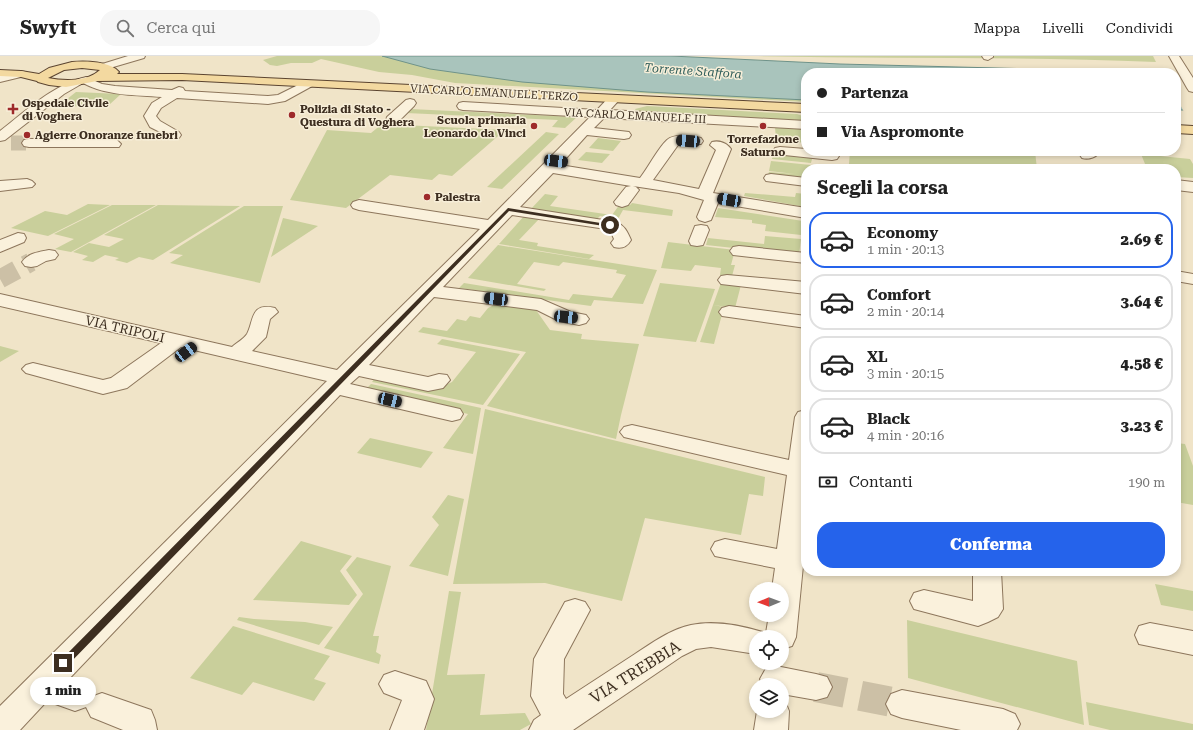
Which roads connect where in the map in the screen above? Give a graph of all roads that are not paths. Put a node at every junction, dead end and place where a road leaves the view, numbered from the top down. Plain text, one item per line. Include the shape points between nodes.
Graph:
1 (140, 56) edge
2 (1174, 56) edge
3 (66, 67) junction
4 (105, 69) junction
5 (21, 74) joint
6 (0, 76) edge
7 (182, 77) junction
8 (41, 78) junction
9 (198, 78) junction
10 (86, 80) junction
11 (310, 84) junction
12 (57, 87) junction
13 (1193, 88) edge
14 (173, 94) junction
15 (614, 99) junction
16 (410, 103) dead end
17 (463, 106) dead end
18 (801, 108) edge
19 (600, 114) junction
20 (392, 120) dead end
21 (1193, 120) edge
22 (1181, 124) edge
23 (801, 125) edge
24 (1193, 126) edge
25 (1181, 127) edge
26 (585, 131) junction
27 (1193, 131) edge
28 (174, 135) dead end
29 (624, 135) dead end
30 (4, 141) edge
31 (696, 141) dead end
32 (29, 143) tunnel mouth
33 (114, 144) dead end
34 (717, 145) dead end
35 (801, 146) edge
36 (781, 148) junction
37 (801, 150) edge
38 (801, 152) edge
39 (596, 166) dead end
40 (549, 168) junction
41 (771, 178) dead end
42 (801, 181) edge
43 (27, 184) dead end
44 (0, 186) edge
45 (1181, 186) edge
46 (1193, 187) edge
47 (729, 188) dead end
48 (632, 192) junction
49 (709, 193) junction
50 (666, 195) dead end
51 (359, 205) dead end
52 (508, 210) junction
53 (801, 212) edge
54 (376, 219) dead end
55 (488, 230) junction
56 (701, 230) dead end
57 (18, 238) dead end
58 (620, 243) dead end
59 (0, 247) edge
60 (739, 251) dead end
61 (50, 255) dead end
62 (801, 257) edge
63 (31, 262) tunnel mouth
64 (1181, 277) edge
65 (1193, 279) edge
66 (727, 280) dead end
67 (801, 287) edge
68 (429, 290) junction
69 (0, 300) edge
70 (268, 312) dead end
71 (729, 312) dead end
72 (579, 319) dead end
73 (801, 321) edge
74 (186, 343) junction
75 (236, 354) junction
76 (33, 369) dead end
77 (343, 378) junction
78 (439, 380) dead end
79 (148, 381) dead end
80 (452, 414) dead end
81 (632, 432) dead end
82 (801, 482) edge
83 (801, 489) edge
84 (726, 549) dead end
85 (790, 561) junction
86 (987, 576) edge
87 (924, 601) dead end
88 (575, 610) dead end
89 (782, 630) edge
90 (1150, 634) dead end
91 (749, 641) edge
92 (1193, 642) edge
93 (777, 676) edge
94 (395, 684) dead end
95 (41, 686) junction
96 (816, 687) tunnel mouth
97 (902, 704) tunnel mouth
98 (772, 718) edge
99 (1003, 724) dead end
100 (553, 725) edge
101 (0, 728) edge
102 (140, 730) edge
103 (407, 730) edge
104 (771, 730) edge

1 - 4 street
2 - 13 street
3 - 4 main road, VIA CARLO EMANUELE TERZO via 87,65
3 - 6 main road, VIA CARLO EMANUELE TERZO
3 - 8 main road, VIA CARLO EMANUELE TERZO via 49,72
4 - 7 main road, VIA CARLO EMANUELE TERZO
4 - 10 main road
5 - 6 street
5 - 8 main road
7 - 9 main road, VIA CARLO EMANUELE TERZO
7 - 10 main road, VIA CARLO EMANUELE TERZO
8 - 12 main road
9 - 11 main road, VIA CARLO EMANUELE TERZO
9 - 14 street
10 - 12 street
10 - 14 street via 99,87 115,90
11 - 14 street via 281,98 268,100
11 - 15 main road, VIA CARLO EMANUELE TERZO
12 - 30 street
14 - 28 street via 156,106 150,116 155,124
15 - 18 main road, VIA CARLO EMANUELE TERZO
15 - 19 street
16 - 20 street
17 - 19 street, VIA CARLO EMANUELE III
19 - 23 street, VIA CARLO EMANUELE III
19 - 26 street
21 - 22 main road
21 - 24 main road
25 - 27 street
26 - 29 street
26 - 40 street
31 - 48 street via 673,142
32 - 33 street
34 - 49 street via 724,149
35 - 36 street
36 - 37 street
36 - 38 street
39 - 40 street
40 - 48 street
40 - 52 street
41 - 42 street
43 - 44 street
45 - 46 street
47 - 49 street
48 - 49 street via 680,189
48 - 50 street
49 - 53 street
49 - 56 street via 709,204
51 - 55 street
52 - 55 street
52 - 58 street via 610,225 618,229 623,240
54 - 55 street
55 - 68 street
57 - 59 street
60 - 62 street
61 - 63 street
64 - 65 street
66 - 67 street
68 - 72 street via 541,305 566,317
68 - 77 street
69 - 74 street, VIA TRIPOLI
70 - 75 street via 261,317 256,338
71 - 73 street
74 - 75 street, VIA TRIPOLI
74 - 76 street via 119,383 103,386
74 - 79 street
75 - 77 street, VIA TRIPOLI
77 - 78 street via 428,384
77 - 80 street
77 - 95 street
81 - 82 street
83 - 85 street
84 - 85 street
85 - 89 street
86 - 87 street via 988,609 978,614
88 - 100 street via 549,659 547,696
90 - 92 street
91 - 100 street, VIA TREBBIA via 711,636 691,638 671,647
93 - 96 street
94 - 103 street via 415,691 418,699
95 - 101 street
95 - 102 street via 139,720
97 - 99 street
98 - 104 street

